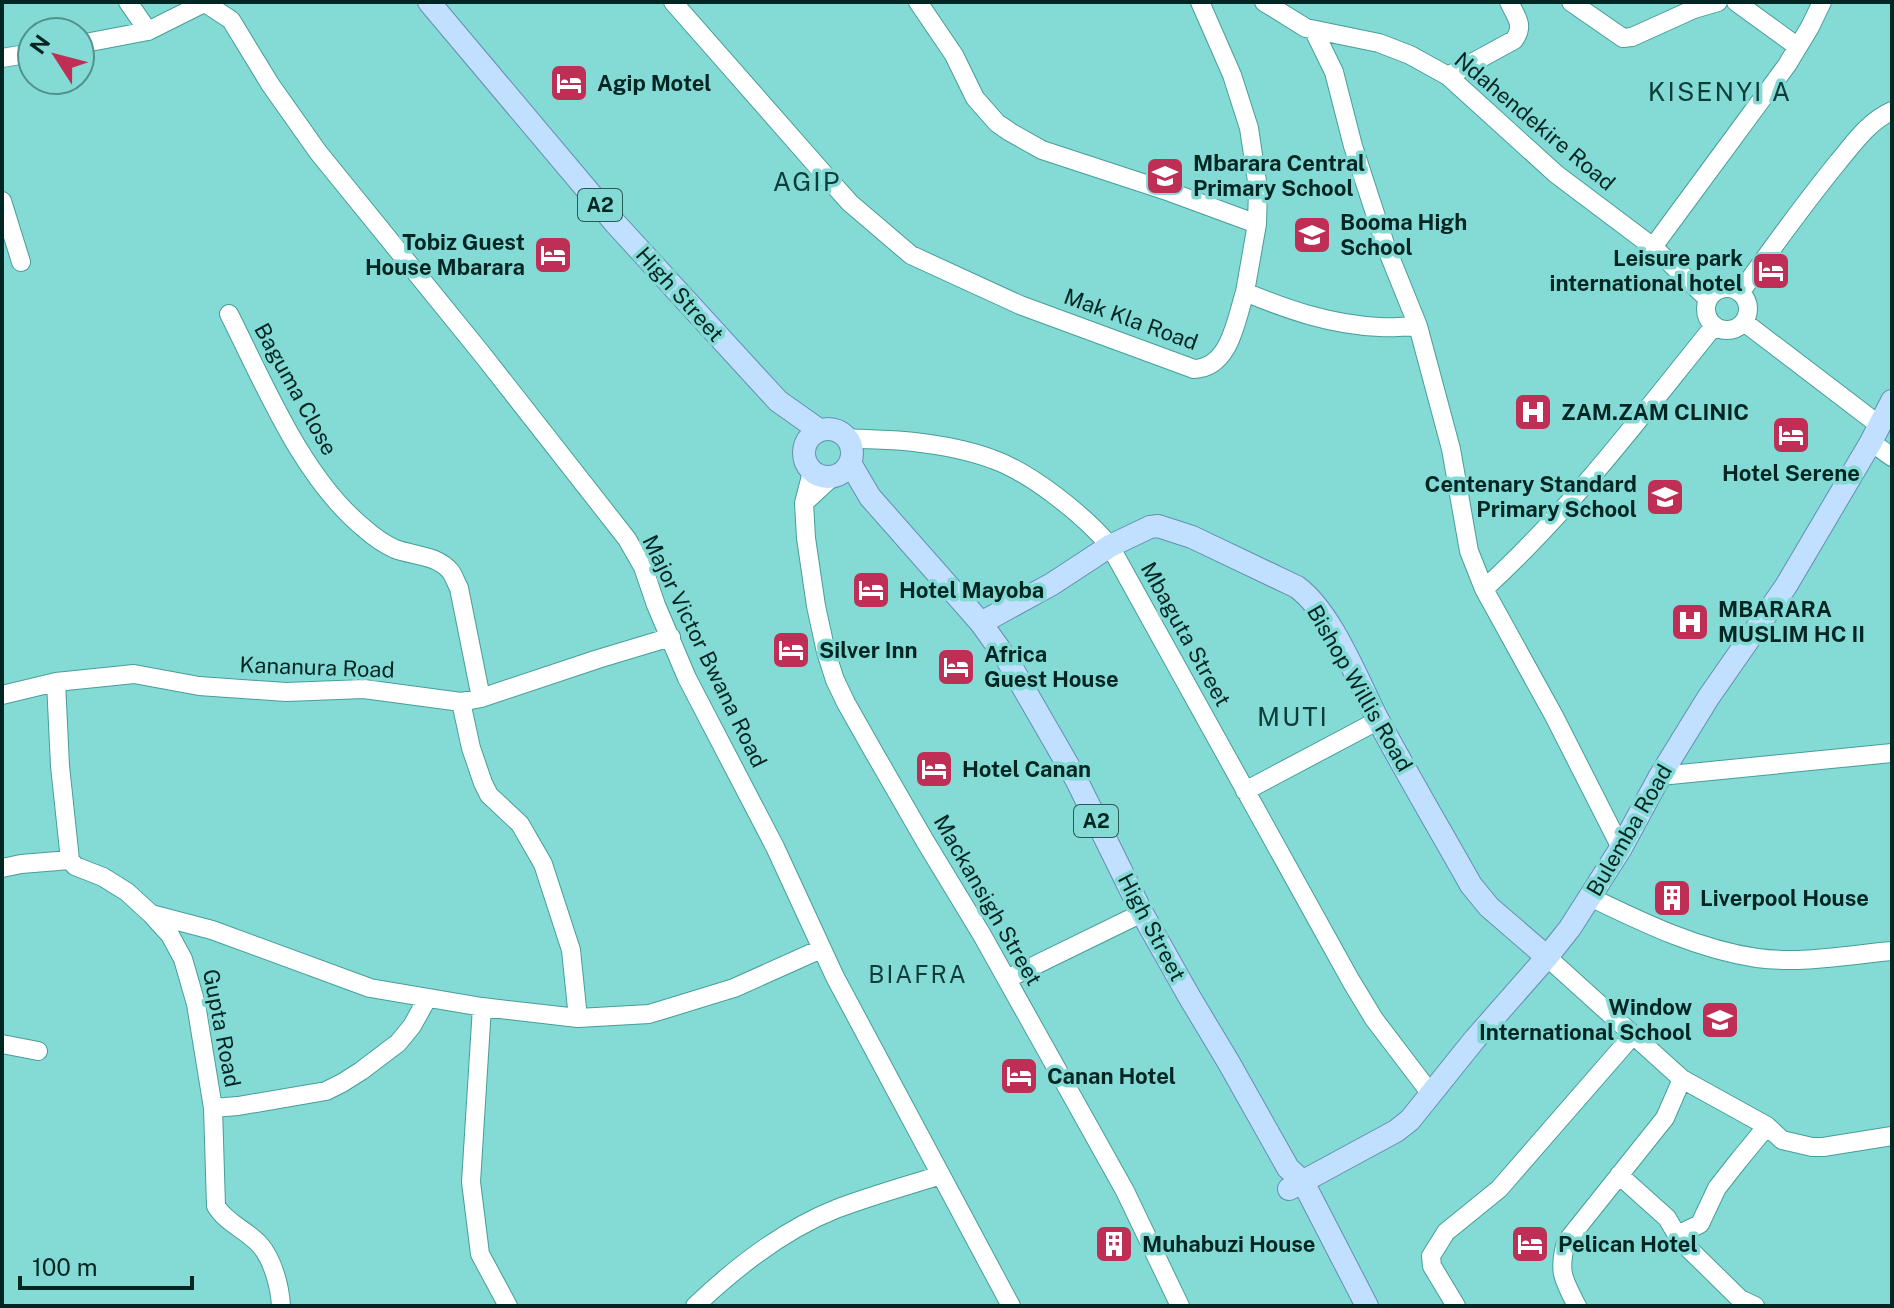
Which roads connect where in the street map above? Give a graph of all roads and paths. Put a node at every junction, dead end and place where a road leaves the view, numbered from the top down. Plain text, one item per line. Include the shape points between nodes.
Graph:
1 (128, 2) edge
2 (206, 2) edge
3 (673, 2) edge
4 (918, 2) edge
5 (1200, 2) edge
6 (1264, 2) edge
7 (1509, 2) edge
8 (1571, 2) edge
9 (1718, 2) edge
10 (1736, 2) edge
11 (1822, 2) edge
12 (434, 4) edge
13 (148, 31) junction
14 (1314, 31) junction
15 (96, 41) edge
16 (1798, 47) junction
17 (1448, 76) junction
18 (1892, 111) edge
19 (2, 201) edge
20 (1257, 224) junction
21 (1653, 247) junction
22 (21, 262) dead end
23 (1245, 292) junction
24 (1740, 293) junction
25 (1708, 299) junction
26 (229, 314) dead end
27 (1744, 322) junction
28 (1418, 326) junction
29 (1714, 326) junction
30 (778, 401) junction
31 (1892, 401) edge
32 (1875, 434) junction
33 (1892, 457) edge
34 (833, 462) junction
35 (1110, 546) junction
36 (1484, 589) junction
37 (981, 623) junction
38 (671, 637) junction
39 (56, 682) junction
40 (2, 695) edge
41 (481, 698) junction
42 (461, 702) junction
43 (1379, 720) junction
44 (1892, 753) edge
45 (1660, 776) junction
46 (1245, 791) junction
47 (1621, 848) junction
48 (70, 860) junction
49 (2, 868) edge
50 (1590, 897) junction
51 (1142, 913) junction
52 (151, 914) junction
53 (821, 949) junction
54 (1892, 951) edge
55 (1547, 957) junction
56 (1007, 979) junction
57 (427, 999) junction
58 (482, 1007) junction
59 (578, 1018) junction
60 (1633, 1035) junction
61 (2, 1044) edge
62 (38, 1051) dead end
63 (1682, 1079) junction
64 (1431, 1094) junction
65 (213, 1108) junction
66 (1767, 1126) junction
67 (1892, 1136) edge
68 (941, 1175) junction
69 (1619, 1175) junction
70 (1293, 1179) junction
71 (1677, 1235) junction
72 (281, 1306) edge
73 (508, 1306) edge
74 (695, 1306) edge
75 (1011, 1306) edge
76 (1180, 1306) edge
77 (1350, 1306) edge
78 (1367, 1306) edge
79 (1456, 1306) edge
80 (1577, 1306) edge
81 (1755, 1306) edge

1 - 13 street
2 - 13 street
2 - 38 street, Major Victor Bwana Road via 231,20 318,152 627,539
3 - 23 street, Mak Kla Road via 850,203 911,255 1020,305 1194,369 1216,362 1227,346
4 - 20 street via 975,98 1010,132 1042,150
5 - 20 street, Mak Kla Road via 1249,128
6 - 14 street, Ndahendekire Road
7 - 17 street via 1521,26 1514,40
8 - 9 street via 1623,38
10 - 16 street
11 - 16 street
12 - 30 main road, High Street / A2 via 615,223
13 - 15 street
14 - 17 street, Ndahendekire Road via 1379,43
14 - 28 street via 1334,72 1386,247
16 - 21 street
17 - 21 street, Ndahendekire Road via 1556,174
18 - 24 street via 1851,146
19 - 22 street
20 - 23 street, Mak Kla Road
21 - 25 street, Ndahendekire Road
23 - 28 street via 1334,322
24 - 25 street via 1720,289
24 - 27 street via 1747,303
25 - 29 street via 1705,310
26 - 41 street, Baguma Close via 322,484 378,540 437,560 451,572 459,588
27 - 29 street via 1733,330
27 - 32 street
28 - 36 street via 1451,449 1469,551
29 - 36 street via 1608,456
30 - 34 main road, High Street / A2
30 - 34 main road, High Street / A2 via 819,430 805,443
31 - 32 main road, Bulemba Road
32 - 33 street
32 - 45 main road, Bulemba Road via 1786,586
34 - 35 street, Mbaguta Street via 877,440 915,442 991,459 1014,468 1070,507
34 - 37 main road, High Street / A2
34 - 56 street, Mackansigh Street via 804,503 816,606 835,680
35 - 37 main road, Bishop Willis Road
35 - 43 main road, Bishop Willis Road via 1158,526 1297,587 1330,627
35 - 46 street, Mbaguta Street
36 - 47 street
37 - 51 main road, High Street / A2 via 1076,779
38 - 41 street, Kananura Road
38 - 53 street, Major Victor Bwana Road
39 - 40 street, Kananura Road
39 - 42 street, Kananura Road via 134,674 199,686 286,692 364,689
39 - 48 street
41 - 42 street, Kananura Road
42 - 59 street via 489,795 520,824 543,864 571,950
43 - 46 street
43 - 55 main road, Bishop Willis Road via 1471,885
44 - 45 street
45 - 47 main road, Bulemba Road
46 - 64 street, Mbaguta Street via 1374,1019
47 - 50 main road, Bulemba Road
48 - 49 street
48 - 52 street, Gupta Road via 127,892
50 - 54 street via 1661,931 1759,958
50 - 55 main road, Bulemba Road
51 - 56 street
51 - 70 main road, High Street / A2
52 - 57 street via 212,930 370,988
52 - 65 street, Gupta Road via 183,959
53 - 59 street via 734,988 649,1014
53 - 68 street, Major Victor Bwana Road
55 - 60 street
55 - 64 main road, Bulemba Road
56 - 76 street, Mackansigh Street via 1125,1191
57 - 58 street
57 - 65 street via 398,1043 342,1083 326,1091
58 - 59 street
58 - 73 street via 471,1182 480,1254
60 - 63 street
60 - 79 street via 1499,1189 1446,1232 1431,1256 1432,1266
61 - 62 street
63 - 66 street
63 - 69 street via 1665,1118
64 - 70 main road, Bulemba Road via 1396,1131
65 - 72 street, Gupta Road via 216,1206 260,1245
66 - 67 street via 1782,1140 1812,1147
66 - 71 street via 1717,1188 1700,1224
68 - 74 street via 834,1210 784,1236 729,1274
68 - 75 street, Major Victor Bwana Road
69 - 71 street via 1667,1218
69 - 80 street via 1566,1242 1563,1279
70 - 77 main road, High Street / A2
70 - 78 main road, High Street / A2
71 - 81 street via 1740,1299

